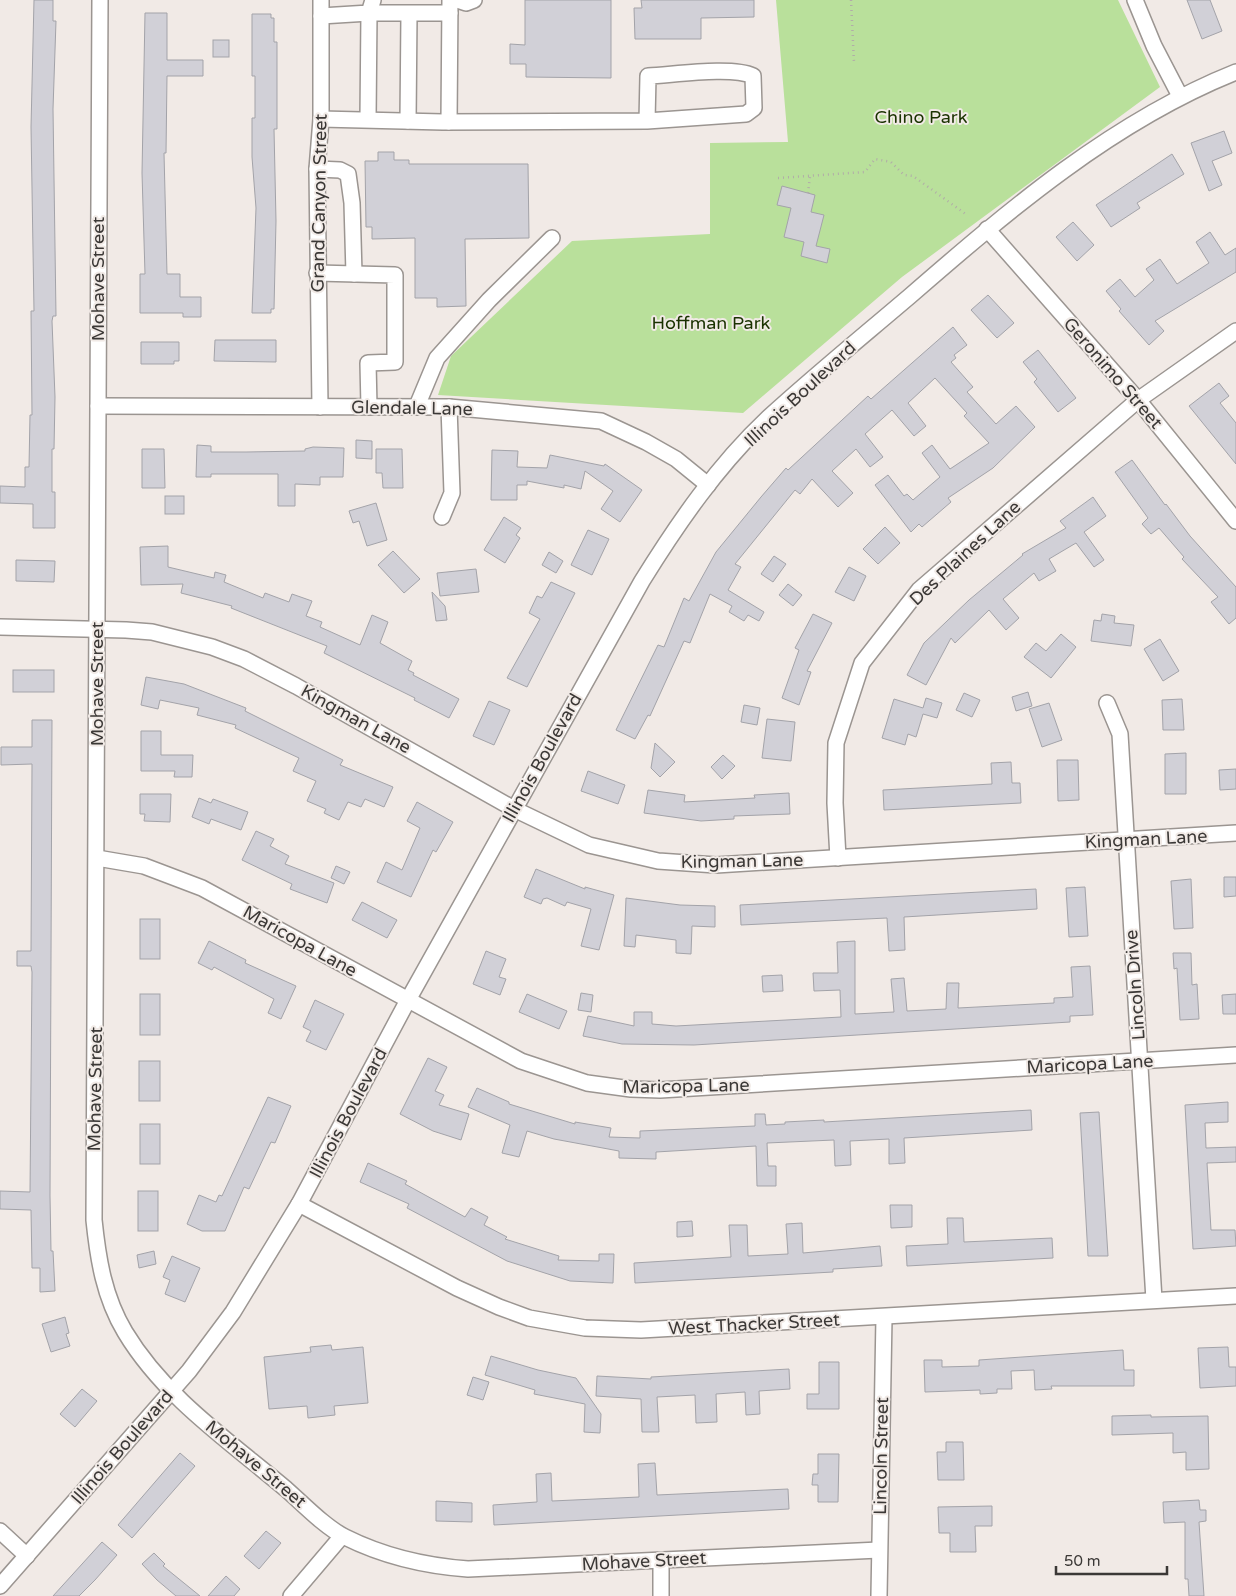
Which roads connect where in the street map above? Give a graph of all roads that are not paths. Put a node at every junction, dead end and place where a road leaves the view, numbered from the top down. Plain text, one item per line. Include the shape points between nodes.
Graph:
1 (100, 0) edge
2 (321, 0) edge
3 (474, 0) edge
4 (1135, 0) edge
5 (452, 4) edge
6 (371, 6) edge
7 (409, 14) junction
8 (321, 16) junction
9 (1236, 72) edge
10 (1180, 96) junction
11 (321, 119) junction
12 (368, 119) junction
13 (408, 121) junction
14 (647, 121) junction
15 (449, 122) junction
16 (317, 169) junction
17 (987, 229) junction
18 (552, 238) dead end
19 (317, 273) junction
20 (354, 274) junction
21 (1236, 332) edge
22 (1138, 400) junction
23 (98, 406) junction
24 (417, 406) junction
25 (320, 407) junction
26 (369, 407) junction
27 (449, 407) junction
28 (708, 484) junction
29 (442, 517) dead end
30 (1236, 521) edge
31 (0, 627) edge
32 (97, 628) junction
33 (1107, 703) dead end
34 (514, 809) junction
35 (1236, 833) edge
36 (1127, 840) junction
37 (97, 858) junction
38 (838, 858) junction
39 (408, 1000) junction
40 (1236, 1055) edge
41 (1140, 1061) junction
42 (299, 1204) junction
43 (1236, 1296) edge
44 (1154, 1300) junction
45 (884, 1317) junction
46 (170, 1392) junction
47 (0, 1531) edge
48 (342, 1536) junction
49 (878, 1550) junction
50 (28, 1556) junction
51 (661, 1560) junction
52 (0, 1586) edge
53 (290, 1596) edge
54 (660, 1596) edge
55 (878, 1596) edge

1 - 23 street, Mohave Street
2 - 8 street, Grand Canyon Street
3 - 5 street
4 - 10 street
5 - 7 street
5 - 15 street
6 - 7 street
6 - 8 street
6 - 12 street
7 - 13 street
8 - 11 street, Grand Canyon Street
9 - 10 street, Illinois Boulevard
10 - 17 street, Illinois Boulevard via 1117,132
11 - 12 street
11 - 16 street, Grand Canyon Street
12 - 13 street
13 - 15 street
14 - 14 street via 648,76 714,72 753,76 754,108 746,114
14 - 15 street
16 - 19 street, Grand Canyon Street
16 - 20 street via 340,170 348,174
17 - 22 street, Geronimo Street
17 - 28 street, Illinois Boulevard via 767,419
18 - 24 street via 489,300 437,358
19 - 20 street
19 - 25 street, Grand Canyon Street
20 - 26 street via 395,275 395,362 368,363
21 - 22 street, Des Plaines Lane
22 - 30 street, Geronimo Street
22 - 38 street, Des Plaines Lane via 919,590 862,663 836,743
23 - 25 street, Glendale Lane
23 - 32 street, Mohave Street
24 - 26 street, Glendale Lane
24 - 27 street, Glendale Lane
25 - 26 street, Glendale Lane
27 - 28 street, Glendale Lane via 601,420 676,459
27 - 29 street via 452,494
28 - 34 street, Illinois Boulevard via 674,529 642,581
31 - 32 street, Kingman Lane
32 - 34 street, Kingman Lane via 160,634 244,659
32 - 37 street, Mohave Street
33 - 36 street, Lincoln Drive via 1120,734
34 - 38 street, Kingman Lane via 589,845 658,861 716,865
34 - 39 street, Illinois Boulevard
35 - 36 street, Kingman Lane
36 - 38 street, Kingman Lane
36 - 41 street, Lincoln Drive
37 - 39 street, Maricopa Lane via 144,866 202,888
37 - 46 street, Mohave Street via 96,1244 105,1288 124,1331
39 - 41 street, Maricopa Lane via 521,1061 587,1083 631,1089 660,1090
39 - 42 street, Illinois Boulevard
40 - 41 street, Maricopa Lane
41 - 44 street, Lincoln Drive
42 - 45 street, West Thacker Street via 457,1288 516,1313 558,1324 641,1330
42 - 46 street, Illinois Boulevard via 234,1312
43 - 44 street, West Thacker Street
44 - 45 street, West Thacker Street
45 - 49 street, Lincoln Street
46 - 48 street, Mohave Street
46 - 50 street, Illinois Boulevard
47 - 50 street
48 - 51 street, Mohave Street via 378,1552 452,1568
48 - 53 street
49 - 51 street, Mohave Street
49 - 55 street, Lincoln Street
50 - 52 street, Illinois Boulevard
51 - 54 street

